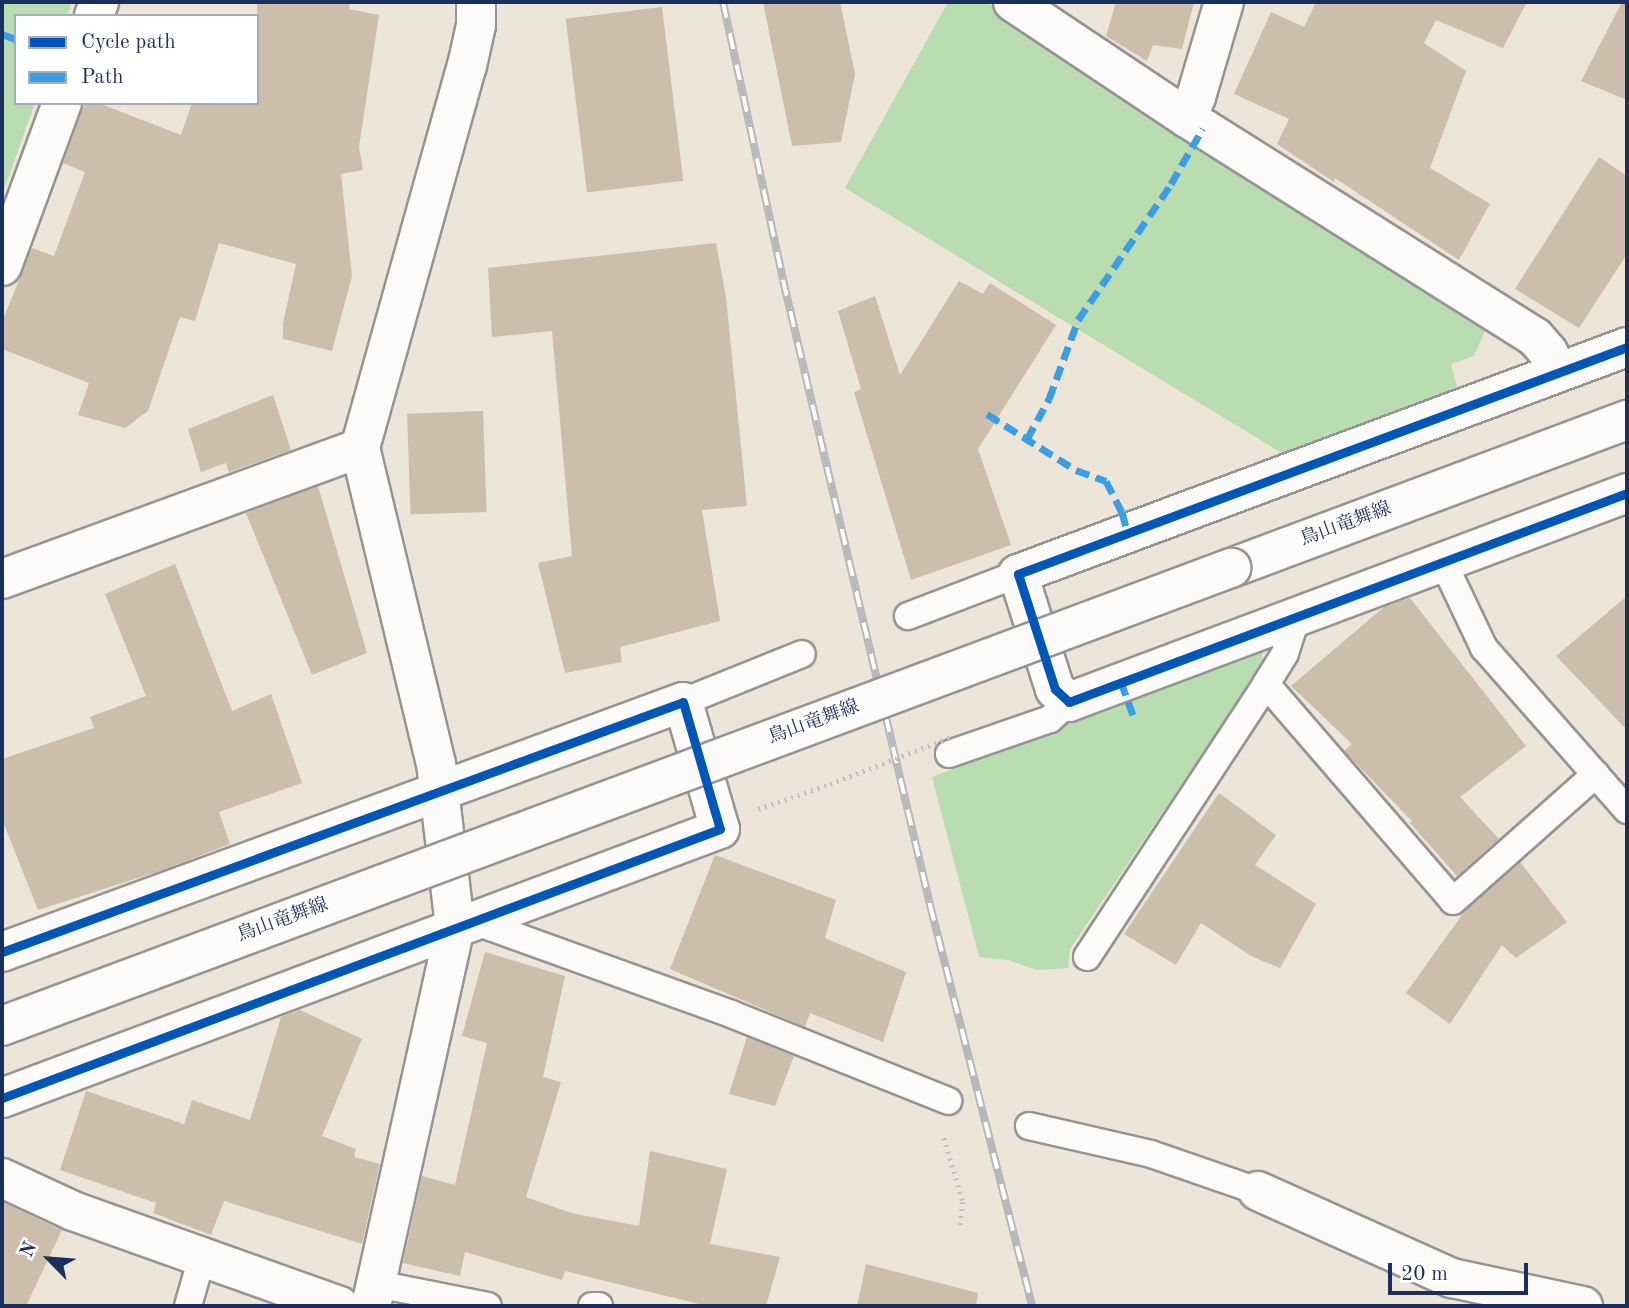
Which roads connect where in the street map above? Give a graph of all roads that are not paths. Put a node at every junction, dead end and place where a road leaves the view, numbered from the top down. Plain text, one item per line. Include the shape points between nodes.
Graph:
1 (476, 2) edge
2 (1013, 2) edge
3 (1224, 2) edge
4 (61, 105) edge
5 (1186, 118) junction
6 (10, 221) edge
7 (2, 266) edge
8 (1627, 347) edge
9 (1558, 372) junction
10 (1627, 420) edge
11 (360, 448) junction
12 (1627, 493) edge
13 (1443, 562) junction
14 (1018, 574) junction
15 (2, 579) edge
16 (908, 616) dead end
17 (1297, 616) junction
18 (802, 654) dead end
19 (1266, 684) junction
20 (683, 702) junction
21 (1069, 702) junction
22 (952, 745) road end
23 (1596, 774) junction
24 (438, 790) junction
25 (1627, 810) edge
26 (466, 925) junction
27 (2, 952) edge
28 (1087, 957) dead end
29 (2, 1026) edge
30 (2, 1098) edge
31 (948, 1101) dead end
32 (1029, 1126) dead end
33 (2, 1178) edge
34 (1258, 1191) joint
35 (202, 1257) junction
36 (374, 1295) edge
37 (188, 1306) edge
38 (340, 1306) edge
39 (488, 1306) edge
40 (592, 1306) edge
41 (599, 1306) edge
42 (1583, 1306) edge

1 - 11 street via 467,66
2 - 5 street
3 - 5 street
4 - 6 street
5 - 9 street via 1535,337
6 - 7 street
8 - 9 street
9 - 14 street
10 - 29 street, 鳥山竜舞線, bridge
11 - 15 street
11 - 24 street via 436,764
12 - 13 street
13 - 17 street
13 - 23 lane via 1484,648
14 - 16 lane
14 - 21 street via 1055,689
17 - 19 lane via 1285,653
17 - 21 street
18 - 20 lane
19 - 23 lane via 1453,901
19 - 28 lane
20 - 24 street
20 - 26 street via 720,829
21 - 22 lane via 1050,719
23 - 25 lane
24 - 26 street
24 - 27 street
26 - 30 street
26 - 31 lane via 731,1014
26 - 36 street
32 - 34 lane via 1151,1154
33 - 35 street via 73,1211
34 - 42 street via 1452,1278
35 - 37 lane
35 - 38 street
36 - 39 lane
40 - 41 lane

